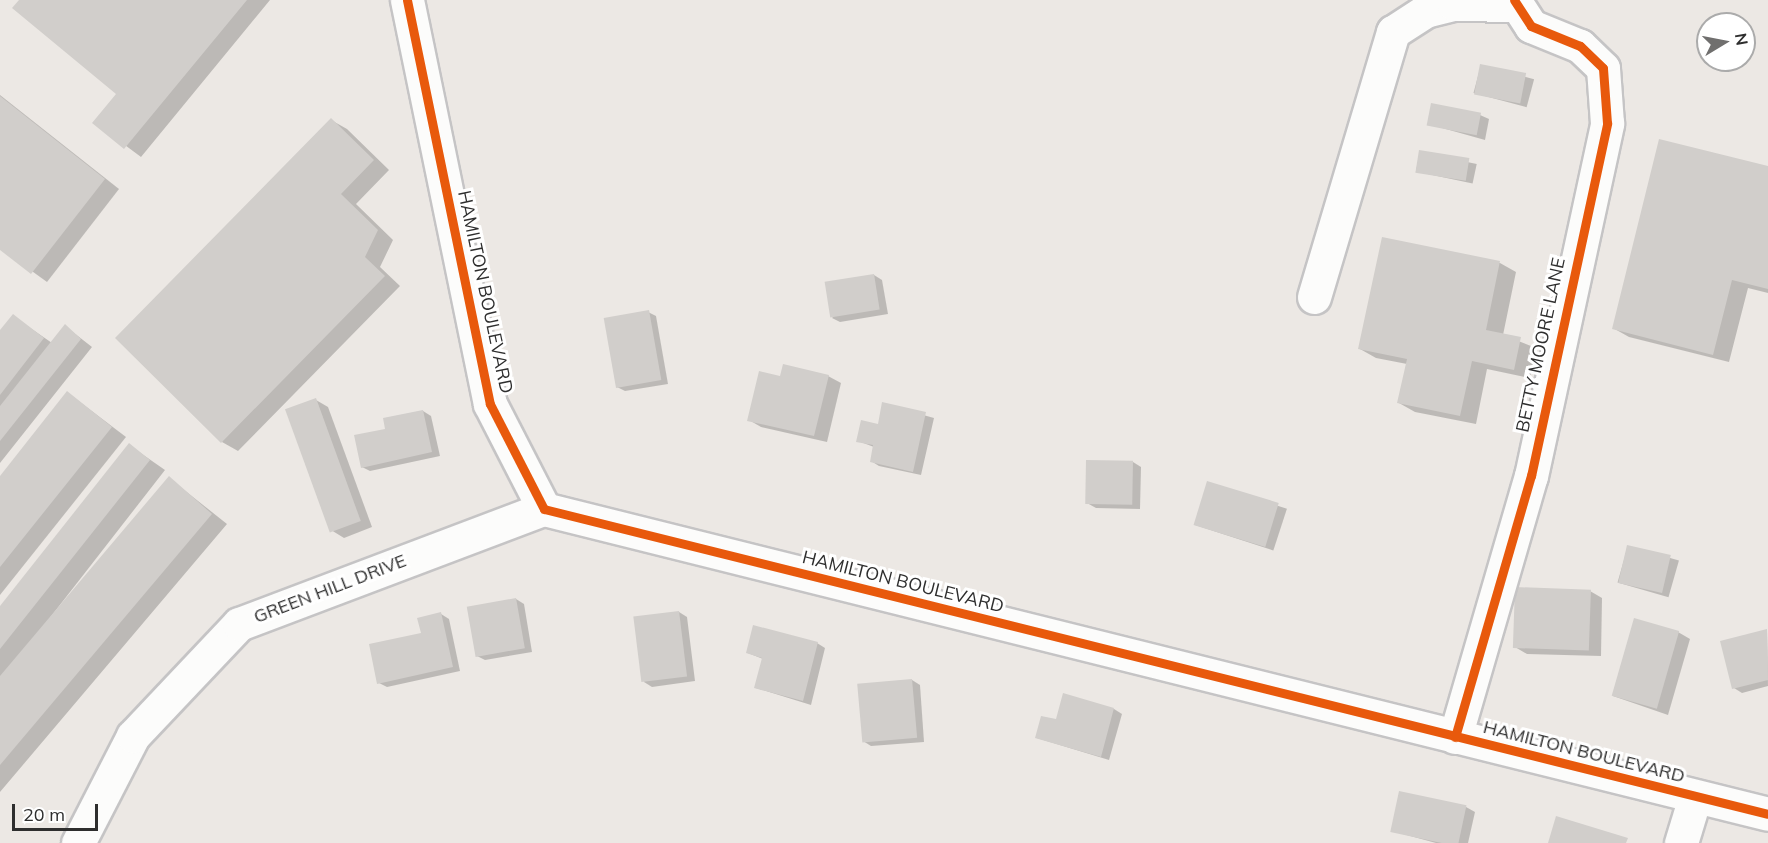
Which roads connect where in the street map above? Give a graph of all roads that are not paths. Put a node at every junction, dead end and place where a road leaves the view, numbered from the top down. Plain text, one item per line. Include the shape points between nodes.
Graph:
1 (407, 0) edge
2 (1515, 3) edge
3 (1314, 297) dead end
4 (544, 509) junction
5 (1455, 737) junction
6 (1695, 797) junction
7 (1768, 814) edge
8 (78, 843) edge
9 (1681, 843) edge

1 - 4 street, HAMILTON BOULEVARD via 490,404
2 - 3 street via 1454,4 1425,11 1393,33
2 - 5 street, BETTY MOORE LANE via 1531,26 1580,46 1603,68 1607,123 1531,476
4 - 5 street, HAMILTON BOULEVARD
4 - 8 street, GREEN HILL DRIVE via 239,624 133,736
5 - 6 street, HAMILTON BOULEVARD
6 - 7 street, HAMILTON BOULEVARD
6 - 9 street

